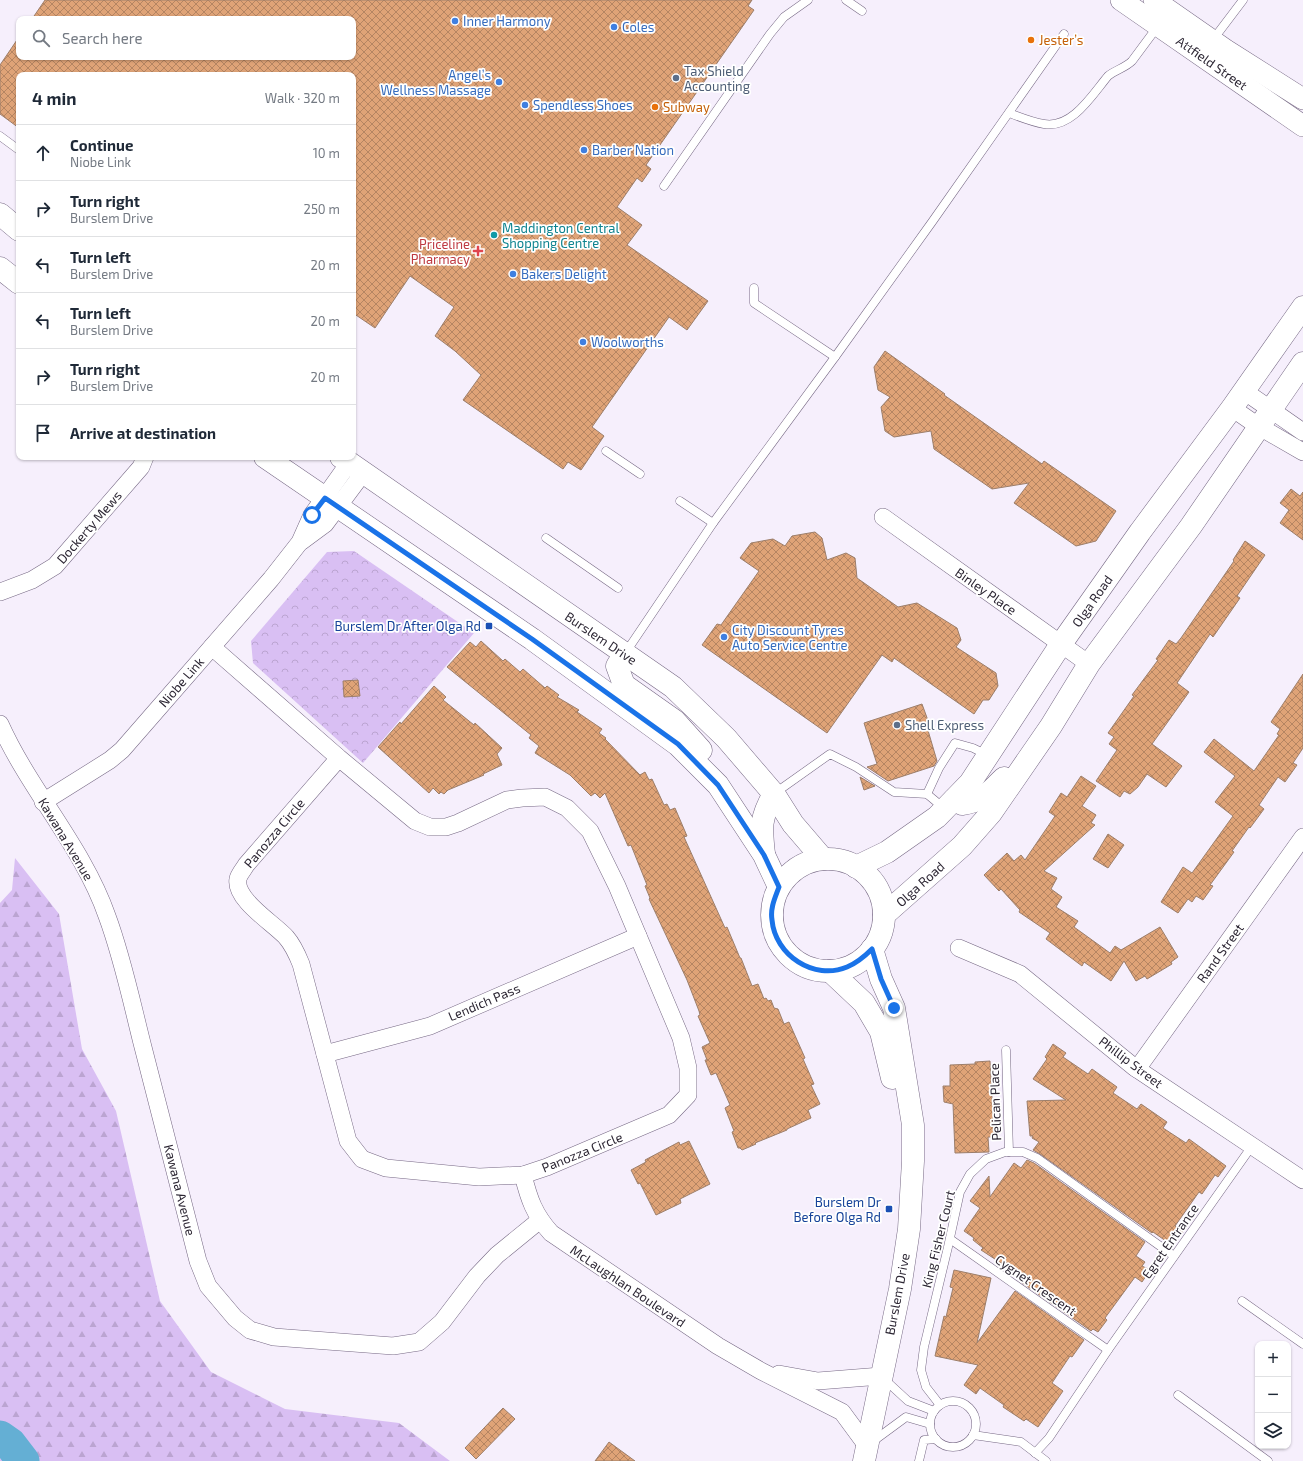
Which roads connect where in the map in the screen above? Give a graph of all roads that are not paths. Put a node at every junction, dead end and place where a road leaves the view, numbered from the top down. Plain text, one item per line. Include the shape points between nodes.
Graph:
1 (808, 0) edge
2 (846, 0) edge
3 (1121, 0) edge
4 (1154, 0) edge
5 (1243, 0) edge
6 (862, 11) dead end
7 (1158, 26) junction
8 (1064, 34) dead end
9 (1207, 49) junction
10 (1303, 99) edge
11 (1008, 113) junction
12 (1303, 126) edge
13 (0, 136) edge
14 (16, 148) edge
15 (664, 186) dead end
16 (0, 214) edge
17 (16, 227) edge
18 (0, 268) edge
19 (16, 281) edge
20 (754, 288) dead end
21 (1303, 307) edge
22 (835, 357) junction
23 (1303, 363) edge
24 (1238, 400) junction
25 (1264, 418) junction
26 (1303, 432) edge
27 (606, 452) dead end
28 (1303, 452) edge
29 (144, 460) edge
30 (269, 460) edge
31 (351, 464) edge
32 (640, 474) dead end
33 (680, 501) dead end
34 (331, 502) junction
35 (883, 518) dead end
36 (713, 523) junction
37 (546, 538) dead end
38 (618, 588) dead end
39 (0, 592) edge
40 (1061, 644) junction
41 (212, 647) junction
42 (625, 653) junction
43 (1089, 664) junction
44 (0, 724) edge
45 (1051, 726) junction
46 (988, 755) junction
47 (339, 758) junction
48 (718, 785) junction
49 (774, 794) junction
50 (927, 794) junction
51 (43, 802) junction
52 (950, 804) junction
53 (1303, 837) edge
54 (764, 855) junction
55 (823, 860) junction
56 (856, 867) junction
57 (779, 887) junction
58 (884, 915) junction
59 (638, 936) junction
60 (959, 948) dead end
61 (872, 949) junction
62 (830, 971) junction
63 (1006, 1050) dead end
64 (325, 1054) junction
65 (1137, 1069) junction
66 (913, 1125) junction
67 (1252, 1146) junction
68 (1008, 1152) junction
69 (523, 1175) junction
70 (1303, 1180) edge
71 (540, 1220) junction
72 (950, 1240) junction
73 (1174, 1256) junction
74 (1242, 1302) dead end
75 (1303, 1344) edge
76 (1108, 1350) junction
77 (761, 1371) junction
78 (881, 1376) junction
79 (1178, 1395) dead end
80 (937, 1408) junction
81 (930, 1424) junction
82 (972, 1435) junction
83 (936, 1439) junction
84 (866, 1453) edge
85 (1035, 1453) junction
86 (919, 1461) edge
87 (1046, 1461) edge
88 (1268, 1461) edge

1 - 15 lane via 784,17 774,29
2 - 6 lane
3 - 7 street, Attfield Street
4 - 9 street, Attfield Street
5 - 9 lane
7 - 9 street, Attfield Street
7 - 11 lane via 1132,61 1108,76 1068,120 1045,124
8 - 11 lane
9 - 10 street, Attfield Street
9 - 12 street, Attfield Street
11 - 22 lane
13 - 14 lane
16 - 17 main road
18 - 19 main road
20 - 22 lane via 754,303
21 - 24 main road, Olga Road
22 - 36 lane
23 - 25 main road, Olga Road
24 - 25 street
24 - 40 main road, Olga Road
25 - 26 street
25 - 28 street
25 - 43 main road, Olga Road via 1190,526
27 - 32 lane
29 - 39 street, Dockerty Mews via 141,467 55,566 32,580
30 - 34 main road
31 - 34 street, Niobe Link
31 - 42 main road, Burslem Drive
33 - 36 lane
34 - 41 street, Niobe Link via 324,524 300,542
34 - 48 main road via 532,639 678,744
35 - 40 street, Binley Place
36 - 42 lane
37 - 38 lane
40 - 43 street, Binley Place
40 - 46 main road, Olga Road
41 - 47 street, Panozza Circle
41 - 51 street, Niobe Link via 122,750
42 - 48 main road via 617,666 624,685 674,721 702,751
42 - 49 main road, Burslem Drive via 673,687 726,738
43 - 45 main road, Olga Road
44 - 51 street, Kawana Avenue
45 - 52 main road via 984,798 972,803
45 - 58 main road, Olga Road via 991,813 962,846
46 - 50 lane via 956,743 939,768
46 - 52 main road, Olga Road via 970,783
47 - 59 street, Panozza Circle via 415,821 430,827 446,827 458,823 507,800 545,797 567,808 590,831
47 - 64 street, Panozza Circle via 246,865 238,879 239,889 246,901 286,937 295,949
48 - 54 main road
49 - 50 lane via 830,754 856,767 894,792
49 - 54 main road via 766,808 762,828
49 - 55 main road, Burslem Drive via 793,824
50 - 52 lane
51 - 71 street, Kawana Avenue via 87,869 107,916 198,1261 208,1286 235,1318 250,1330 274,1337 393,1346 419,1342 442,1322 477,1276 497,1255
52 - 56 main road, Olga Road via 904,841
53 - 65 street, Rand Street
54 - 57 main road
55 - 56 main road via 840,861
55 - 57 main road via 805,864 790,873
56 - 58 main road via 876,887
57 - 62 main road via 773,903 772,920 776,936 785,951 797,962 813,969
58 - 61 main road via 878,939
59 - 64 street, Lendich Pass via 430,1026
59 - 69 street, Panozza Circle via 681,1038 688,1068 688,1095 669,1115
60 - 65 street, Phillip Street via 1020,974
61 - 62 main road via 846,968
61 - 66 main road, Burslem Drive via 881,979 894,1008
62 - 66 main road, Burslem Drive via 864,1003 881,1032 893,1083
63 - 68 lane, Pelican Place
64 - 69 street, Panozza Circle via 348,1141 362,1159 386,1168 479,1176
65 - 67 street, Phillip Street
66 - 78 main road, Burslem Drive via 909,1229 900,1289
67 - 70 street, Phillip Street
67 - 73 lane, Egret Entrance
68 - 72 lane, King Fisher Court via 986,1159 970,1174 960,1192
68 - 73 lane, King Fisher Court via 1023,1152 1037,1158
69 - 71 street, McLaughlan Boulevard
71 - 77 street, McLaughlan Boulevard via 551,1233 568,1245 718,1346
72 - 76 lane, Cygnet Crescent
72 - 80 lane, King Fisher Court via 924,1347 921,1370
73 - 76 lane, Egret Entrance
74 - 75 lane
76 - 85 lane, Egret Entrance via 1049,1438
77 - 78 street, McLaughlan Boulevard via 818,1381
77 - 84 street, McLaughlan Boulevard via 842,1412
78 - 80 lane via 908,1401
78 - 84 main road, Burslem Drive
79 - 88 lane
80 - 81 lane
80 - 82 lane via 954,1401 968,1407 975,1420
81 - 83 lane
81 - 84 lane via 906,1417
82 - 83 lane via 956,1446 942,1444
82 - 85 lane via 1021,1442
83 - 86 lane via 924,1440
85 - 87 lane

